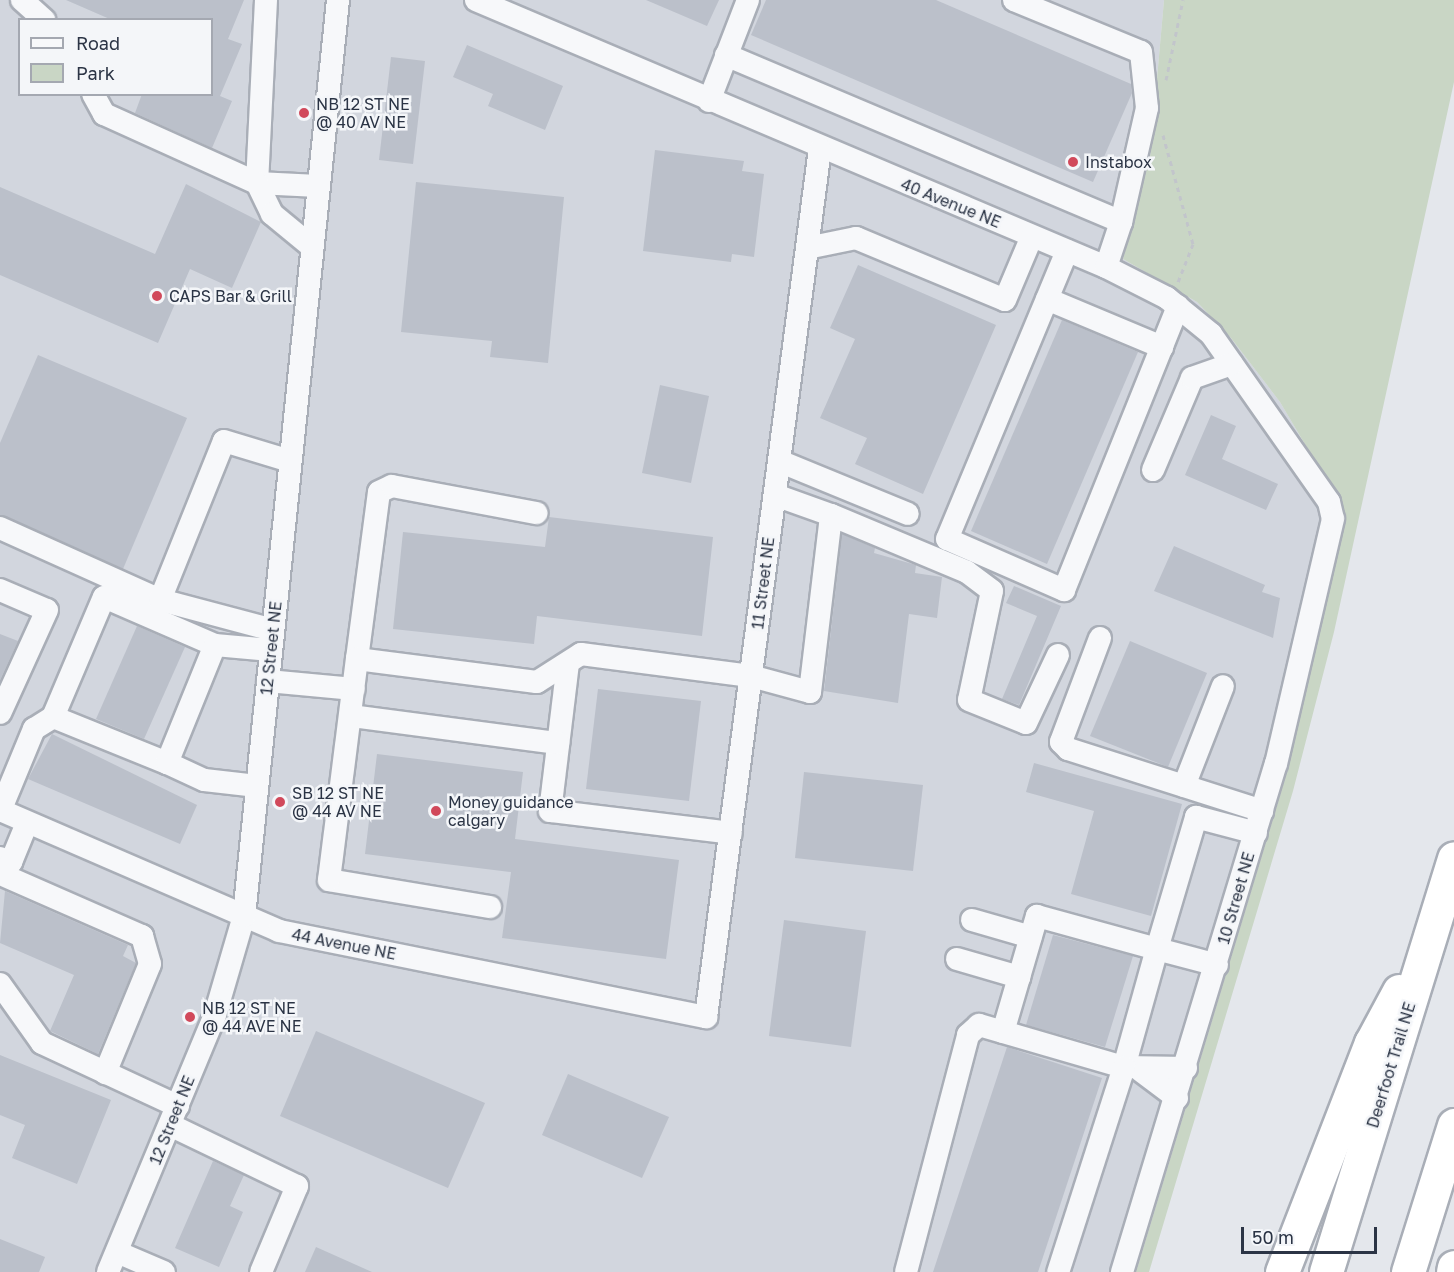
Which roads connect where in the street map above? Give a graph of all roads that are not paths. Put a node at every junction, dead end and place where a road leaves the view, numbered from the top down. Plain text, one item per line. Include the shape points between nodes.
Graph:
1 (22, 0) edge
2 (266, 0) edge
3 (338, 0) edge
4 (476, 0) edge
5 (748, 0) edge
6 (1014, 0) edge
7 (512, 7) edge
8 (42, 18) edge
9 (726, 55) junction
10 (94, 96) edge
11 (709, 101) junction
12 (820, 149) junction
13 (257, 183) junction
14 (318, 186) junction
15 (1121, 222) junction
16 (1032, 236) junction
17 (312, 247) junction
18 (807, 248) junction
19 (1067, 251) junction
20 (1106, 267) junction
21 (1047, 299) junction
22 (1173, 302) junction
23 (1162, 347) junction
24 (1232, 364) junction
25 (290, 461) junction
26 (779, 461) junction
27 (1153, 470) dead end
28 (775, 495) junction
29 (536, 513) dead end
30 (908, 514) dead end
31 (831, 515) junction
32 (1333, 519) joint
33 (0, 528) edge
34 (0, 590) edge
35 (160, 600) junction
36 (1100, 638) dead end
37 (272, 640) junction
38 (215, 645) junction
39 (1058, 655) dead end
40 (357, 659) junction
41 (568, 663) junction
42 (751, 676) junction
43 (268, 681) junction
44 (1222, 687) dead end
45 (354, 689) junction
46 (0, 712) edge
47 (352, 716) junction
48 (53, 717) junction
49 (558, 743) junction
50 (167, 763) junction
51 (257, 786) junction
52 (1184, 786) junction
53 (0, 811) edge
54 (1259, 822) junction
55 (27, 823) junction
56 (730, 833) junction
57 (1454, 858) edge
58 (4, 871) edge
59 (490, 907) dead end
60 (244, 916) junction
61 (972, 920) dead end
62 (1436, 920) junction
63 (1030, 937) junction
64 (1157, 949) junction
65 (957, 959) dead end
66 (1217, 965) junction
67 (1019, 977) junction
68 (0, 984) edge
69 (706, 1017) joint
70 (1003, 1032) junction
71 (1186, 1068) junction
72 (1132, 1069) junction
73 (105, 1073) junction
74 (1177, 1098) junction
75 (175, 1115) junction
76 (1454, 1125) edge
77 (113, 1262) edge
78 (1454, 1267) edge
79 (164, 1272) edge
80 (261, 1272) edge
81 (906, 1272) edge
82 (1058, 1272) edge
83 (1122, 1272) edge
84 (1282, 1272) edge
85 (1326, 1272) edge
86 (1408, 1272) edge
87 (1453, 1272) edge

1 - 8 street
2 - 13 street
3 - 14 street, 12 Street NE
4 - 7 street, 40 Avenue NE
5 - 9 street
6 - 15 street via 1141,52 1147,108
7 - 11 street, 40 Avenue NE
9 - 11 street
9 - 15 street
10 - 13 street via 104,114
11 - 12 street, 40 Avenue NE
12 - 16 street, 40 Avenue NE
12 - 18 street, 11 Street NE
13 - 14 street
13 - 17 street via 272,214
14 - 17 street, 12 Street NE
15 - 20 street
16 - 18 street via 1005,300 856,238
16 - 19 street, 40 Avenue NE
17 - 25 street, 12 Street NE
18 - 26 street, 11 Street NE
19 - 20 street, 40 Avenue NE
19 - 21 street
20 - 22 street, 40 Avenue NE
21 - 23 street
21 - 23 street via 946,539 1064,590
22 - 23 street
22 - 24 street, 40 Avenue NE via 1211,334
24 - 27 street via 1192,378
24 - 32 street, 40 Avenue NE via 1324,494
25 - 35 street via 224,441
25 - 37 street, 12 Street NE
26 - 28 street, 11 Street NE
26 - 30 street
28 - 31 street
28 - 42 street, 11 Street NE
29 - 40 street via 393,486 379,492
31 - 39 street via 967,572 992,591 969,700 1026,723
31 - 42 street via 810,692
32 - 54 street, 10 Street NE
33 - 35 street
34 - 46 street via 47,610
35 - 37 street
36 - 52 street via 1061,742 1068,749
37 - 38 street
37 - 43 street, 12 Street NE
38 - 48 street via 104,597
38 - 50 street
40 - 41 street via 537,682
40 - 45 street
41 - 42 street via 580,654
41 - 49 street
42 - 56 street, 11 Street NE
43 - 45 street
43 - 51 street, 12 Street NE
44 - 52 street
45 - 47 street
47 - 49 street
47 - 59 street via 329,880
48 - 50 street
48 - 53 street via 34,729
49 - 56 street via 550,811
50 - 51 street via 204,780
51 - 60 street, 12 Street NE
52 - 54 street
53 - 55 street, 44 Avenue NE
54 - 64 street via 1196,817
54 - 66 street, 10 Street NE
55 - 58 street
55 - 60 street, 44 Avenue NE
56 - 69 street, 11 Street NE
57 - 62 highway, Deerfoot Trail NE
58 - 73 street via 142,936 150,964
60 - 69 street, 44 Avenue NE via 279,931
60 - 75 street, 12 Street NE via 215,1015
61 - 63 street
62 - 84 highway via 1371,1043
62 - 85 highway, Deerfoot Trail NE
63 - 64 street via 1037,916
63 - 67 street
64 - 66 street
64 - 72 street
65 - 67 street
66 - 71 street, 10 Street NE
67 - 70 street
68 - 73 street via 42,1044
70 - 72 street
70 - 81 street via 979,1025 968,1035
71 - 72 street
71 - 74 street, 10 Street NE
72 - 74 street
72 - 82 street
73 - 75 street
74 - 83 street, 10 Street NE
75 - 77 street, 12 Street NE
75 - 80 street via 297,1186
76 - 86 highway
77 - 79 street
78 - 87 highway

